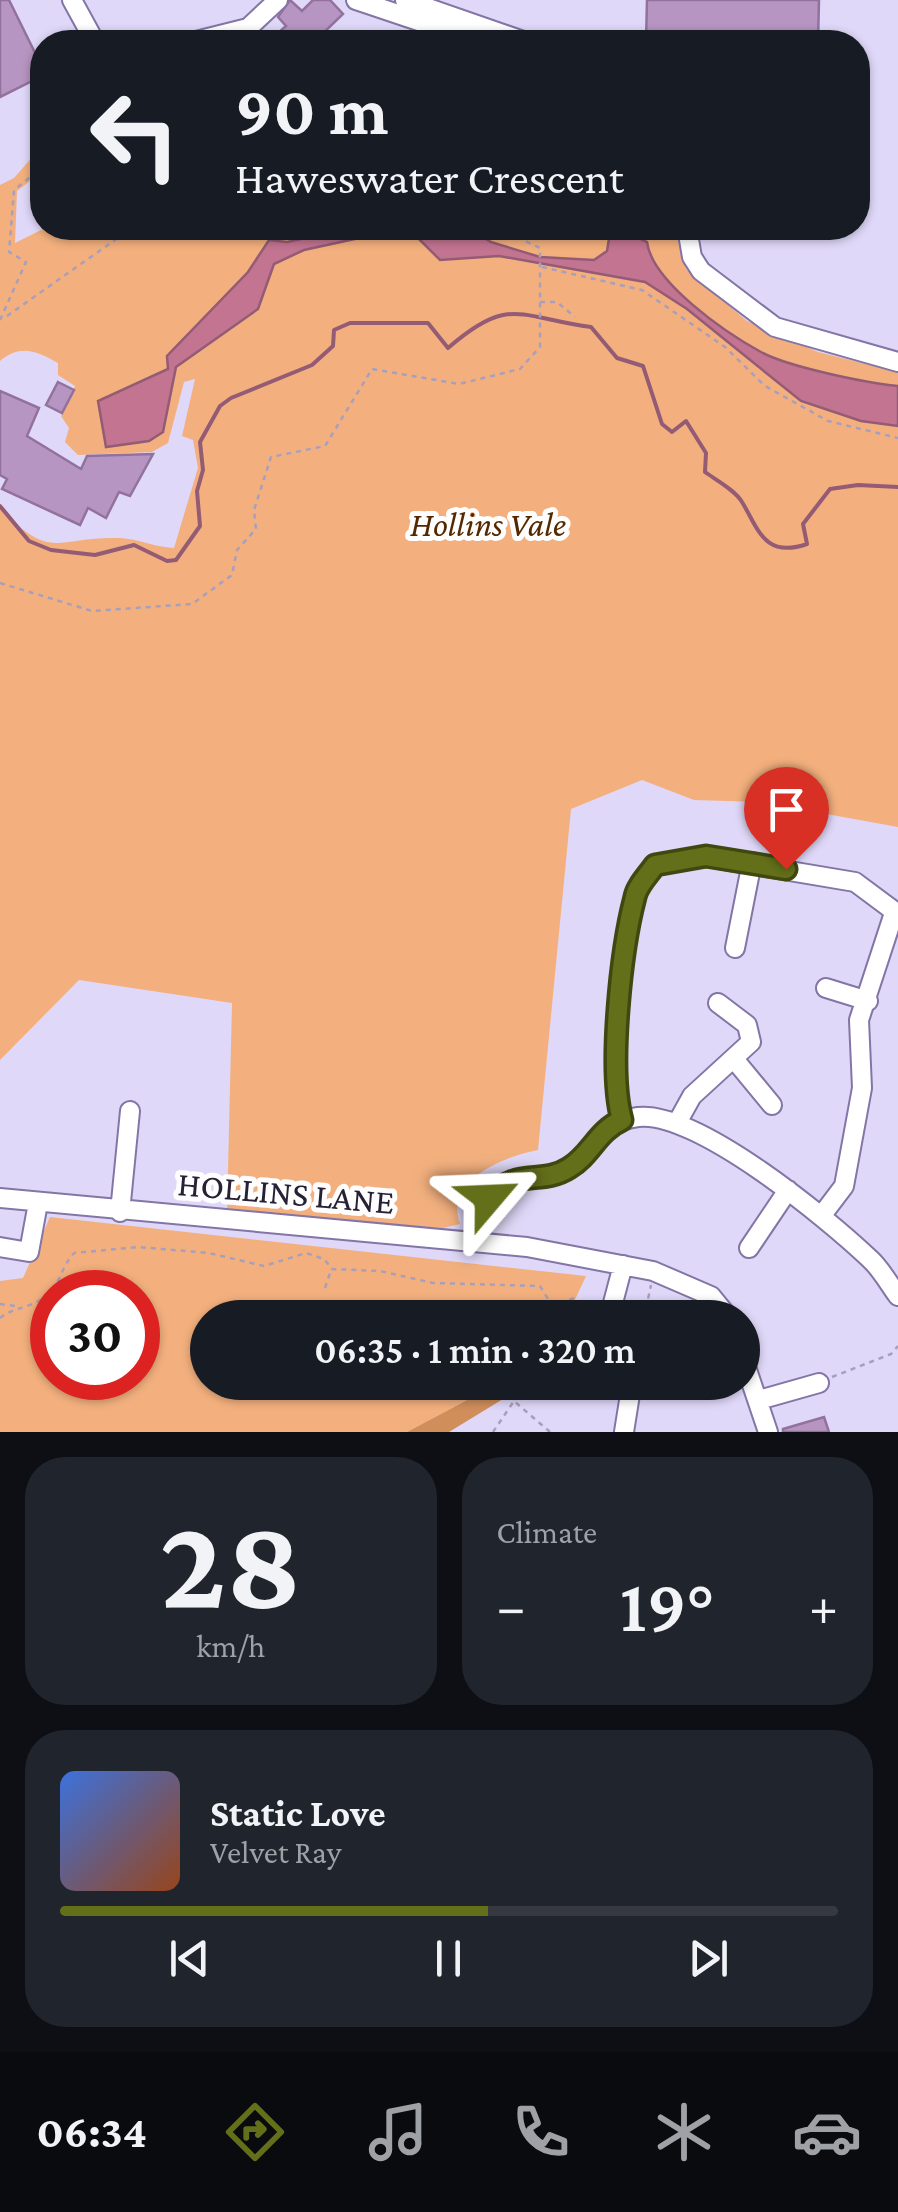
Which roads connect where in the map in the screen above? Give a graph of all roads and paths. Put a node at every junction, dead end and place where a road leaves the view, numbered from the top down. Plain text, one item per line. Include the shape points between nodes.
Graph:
1 (72, 0) edge
2 (278, 0) edge
3 (356, 0) edge
4 (405, 0) edge
5 (88, 30) edge
6 (240, 30) edge
7 (445, 30) edge
8 (491, 30) edge
9 (30, 177) edge
10 (115, 240) edge
11 (523, 240) edge
12 (689, 240) edge
13 (540, 266) junction
14 (538, 303) junction
15 (561, 306) junction
16 (566, 313) dead end
17 (574, 317) dead end
18 (2, 319) edge
19 (898, 362) edge
20 (898, 438) edge
21 (0, 584) edge
22 (752, 862) junction
23 (896, 913) edge
24 (735, 948) dead end
25 (826, 988) dead end
26 (868, 1001) junction
27 (718, 1004) dead end
28 (734, 1059) junction
29 (772, 1105) dead end
30 (130, 1111) dead end
31 (622, 1120) junction
32 (677, 1123) junction
33 (788, 1190) junction
34 (0, 1198) edge
35 (38, 1203) junction
36 (120, 1212) junction
37 (822, 1215) junction
38 (476, 1242) junction
39 (0, 1246) edge
40 (749, 1248) dead end
41 (623, 1264) junction
42 (332, 1269) junction
43 (653, 1271) junction
44 (325, 1288) dead end
45 (898, 1296) edge
46 (576, 1298) dead end
47 (546, 1300) edge
48 (569, 1300) edge
49 (613, 1300) edge
50 (647, 1300) edge
51 (714, 1300) edge
52 (0, 1304) edge
53 (17, 1306) junction
54 (0, 1318) edge
55 (898, 1346) edge
56 (818, 1382) joint
57 (760, 1399) edge
58 (629, 1400) edge
59 (758, 1400) edge
60 (493, 1432) edge
61 (550, 1432) edge
62 (624, 1432) edge
63 (768, 1432) edge

1 - 5 street
2 - 6 street
3 - 7 street
4 - 8 street
9 - 18 path via 14,190 9,252 26,262
10 - 18 path
11 - 13 path via 540,248
12 - 19 street via 701,271 775,327
13 - 14 path
13 - 20 path via 642,290 725,347 765,386 828,421
14 - 15 path
14 - 21 path via 540,347 531,361 506,374 459,384 387,370 367,373 324,446 272,456 254,510 256,529 237,550 232,575 192,604 92,612
15 - 16 path
15 - 17 path
22 - 23 street via 855,882
22 - 24 street
22 - 31 street via 706,856 655,865 635,893 615,1050 614,1093
23 - 26 street
25 - 26 street
26 - 37 street via 859,1020 862,1088 844,1186
27 - 28 street via 751,1030 751,1042
28 - 29 street
28 - 32 street via 692,1096
30 - 36 street
31 - 32 street via 642,1116
31 - 38 street via 601,1132 568,1169 499,1186 480,1214
32 - 33 street
33 - 37 street
33 - 40 street
34 - 35 street, HOLLINS LANE
35 - 36 street, HOLLINS LANE
35 - 39 street via 29,1252
36 - 38 street, HOLLINS LANE
37 - 45 street via 870,1258
38 - 41 street, HOLLINS LANE
41 - 43 street, HOLLINS LANE
41 - 49 street
42 - 44 path
42 - 47 path via 433,1283 540,1286
42 - 53 path via 324,1258 306,1253 264,1266 209,1253 138,1248 74,1253 60,1284 40,1302
43 - 50 path
43 - 51 street, HOLLINS LANE
46 - 48 path
52 - 53 path
53 - 54 path
55 - 56 path
56 - 57 street
58 - 62 street
59 - 63 street
60 - 61 path via 514,1401

